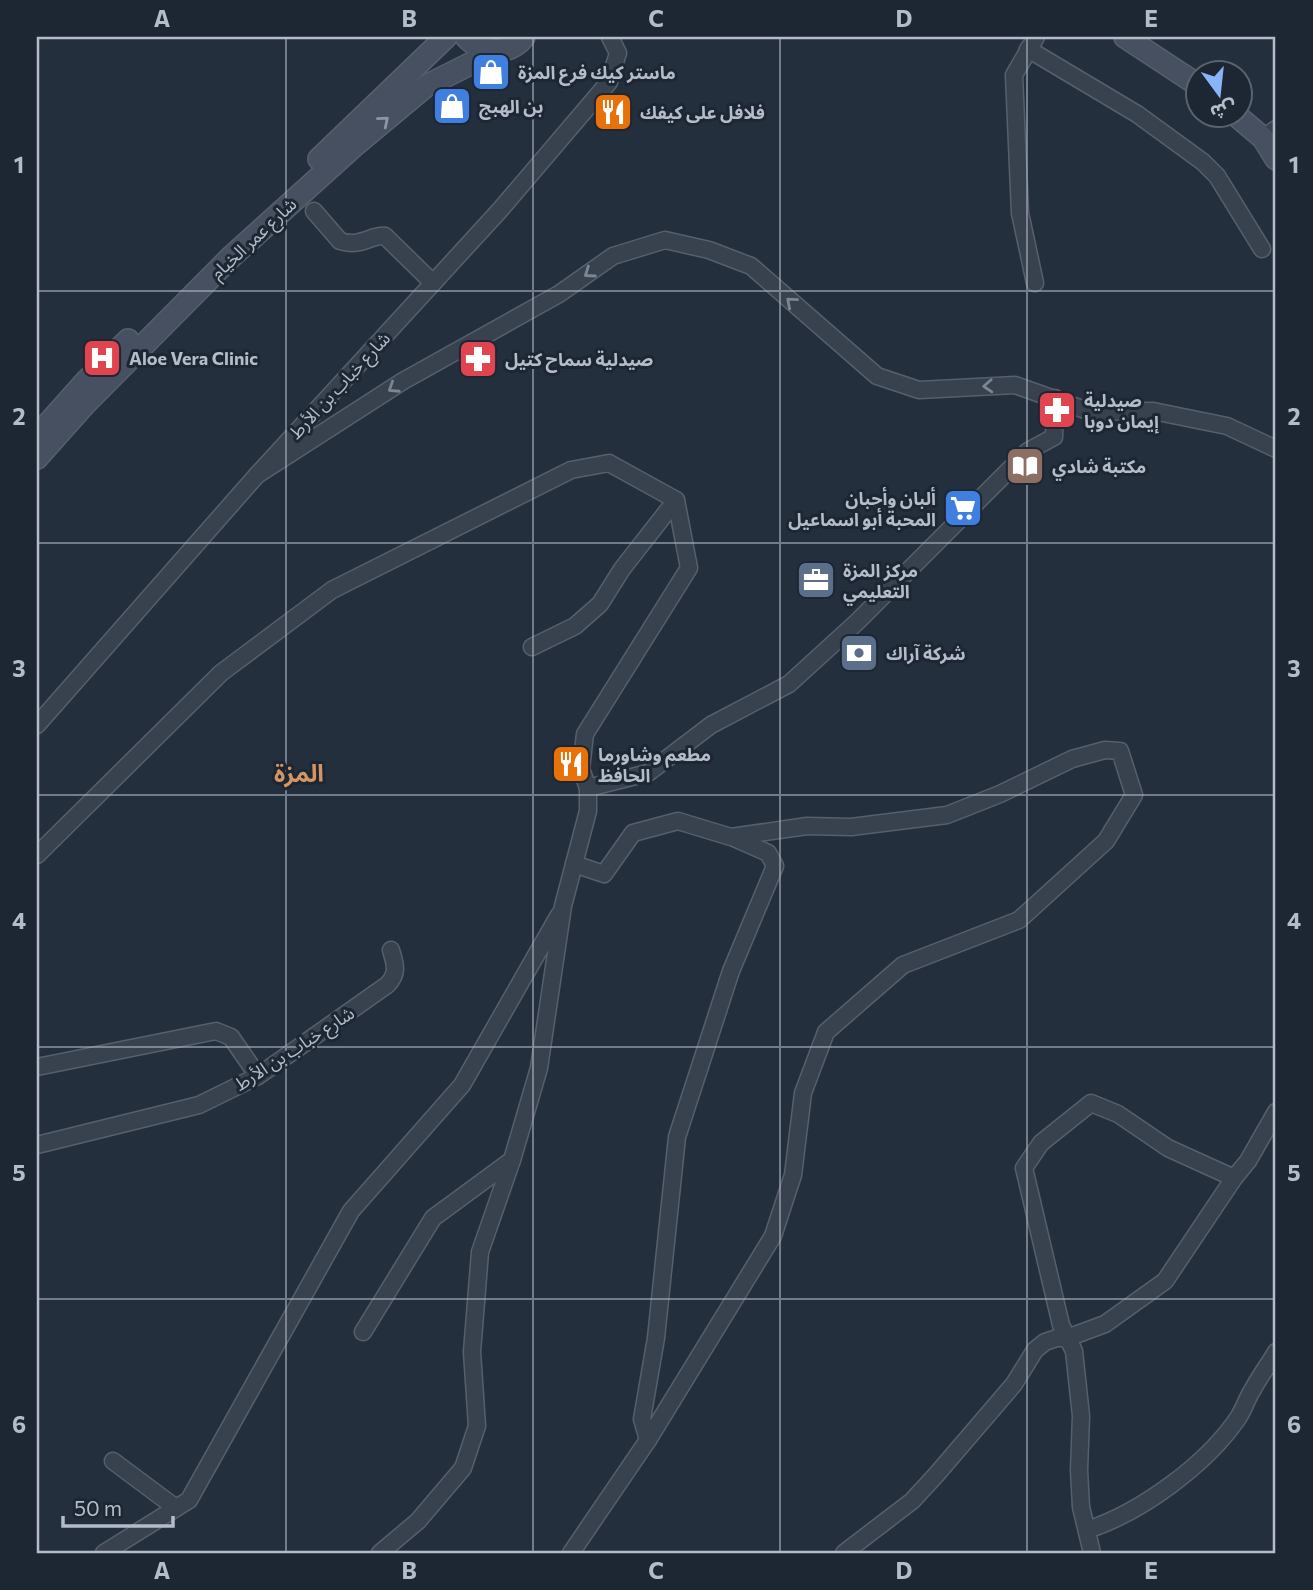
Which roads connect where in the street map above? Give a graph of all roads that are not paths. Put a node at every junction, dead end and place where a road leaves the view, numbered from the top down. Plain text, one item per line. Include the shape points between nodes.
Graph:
1 (446, 37) edge
2 (466, 37) edge
3 (524, 37) edge
4 (610, 37) edge
5 (1125, 37) edge
6 (1032, 43) edge
7 (496, 51) junction
8 (1184, 76) edge
9 (1254, 125) edge
10 (1270, 133) edge
11 (1276, 159) edge
12 (314, 211) dead end
13 (1262, 249) dead end
14 (433, 283) junction
15 (1035, 283) dead end
16 (1055, 398) junction
17 (37, 436) edge
18 (1276, 449) edge
19 (37, 458) edge
20 (257, 475) junction
21 (676, 500) junction
22 (532, 648) dead end
23 (37, 725) edge
24 (587, 788) junction
25 (731, 837) junction
26 (37, 855) edge
27 (574, 864) junction
28 (563, 906) junction
29 (391, 950) dead end
30 (37, 1067) edge
31 (258, 1076) junction
32 (1276, 1112) edge
33 (37, 1145) edge
34 (512, 1160) junction
35 (1234, 1178) junction
36 (363, 1332) dead end
37 (1067, 1338) junction
38 (1276, 1352) edge
39 (648, 1440) junction
40 (113, 1461) dead end
41 (176, 1508) junction
42 (1087, 1530) junction
43 (104, 1553) edge
44 (380, 1553) edge
45 (571, 1553) edge
46 (844, 1553) edge
47 (1093, 1553) edge

1 - 17 street, شارع عمر الخيام via 87,380
2 - 7 street via 476,46
3 - 7 street, شارع عمر الخيام via 509,49
4 - 14 street, شارع خباب بن الأرط via 618,53 609,82
5 - 8 street
6 - 13 street via 1203,162 1217,176
6 - 15 street via 1014,75 1020,213
19 -> 7 street, شارع عمر الخيام via 231,257 354,146 426,86
9 - 10 street
10 - 11 street
12 - 14 street via 340,242 362,243 385,236
14 - 20 street, شارع خباب بن الأرط
16 - 18 street via 1091,412 1153,411 1227,426
16 -> 20 street via 1014,385 919,390 877,376 751,266 665,240 612,256 559,294 403,381
16 - 24 street via 1054,437 1028,451 789,684 711,725 648,774
20 - 23 street, شارع خباب بن الأرط
21 - 22 street via 600,604 575,626
21 - 24 street via 689,568 585,734 582,769
21 - 26 street via 609,463 571,470 332,590 221,673
24 - 27 street via 589,811
25 - 27 street via 678,821 633,832 604,874
25 - 39 street via 768,853 775,866 731,971 677,1137 656,1338 642,1419
25 - 39 street via 947,815 1072,759 1105,750 1120,751 1134,795 1106,841 1019,920 903,965 826,1032 803,1093 793,1175 773,1236
27 - 28 street
28 - 34 street via 539,1068
28 - 41 street via 462,1085 351,1211 189,1500
29 - 31 street, شارع خباب بن الأرط via 396,969 387,985
30 - 31 street via 216,1031 231,1037
31 - 33 street, شارع خباب بن الأرط via 199,1105
32 - 35 street
34 - 36 street via 433,1218
34 - 44 street via 480,1252 472,1352 477,1426 463,1468 418,1521
35 - 37 street via 1165,1281 1105,1324
35 - 37 street via 1168,1148 1118,1114 1091,1104 1041,1143 1024,1168
37 - 42 street via 1074,1351 1081,1416 1079,1470
37 - 46 street via 1045,1342 1035,1350 1014,1384 912,1501
38 - 42 street via 1239,1416 1200,1459 1120,1517
39 - 45 street
40 - 41 street
41 - 43 street
42 - 47 street

